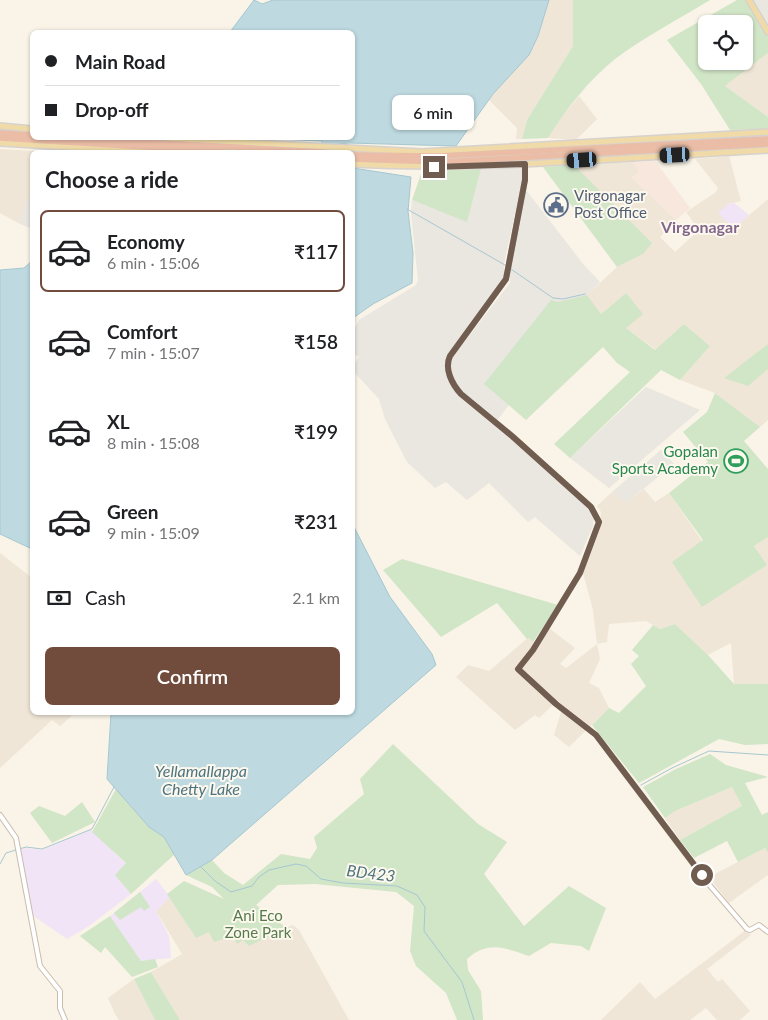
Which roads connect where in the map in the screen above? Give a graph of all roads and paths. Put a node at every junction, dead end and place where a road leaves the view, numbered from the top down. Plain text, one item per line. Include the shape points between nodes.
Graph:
1 (749, 0) edge
2 (768, 32) edge
3 (0, 126) edge
4 (30, 128) edge
5 (768, 132) edge
6 (0, 133) edge
7 (30, 135) edge
8 (0, 138) edge
9 (30, 139) edge
10 (768, 139) edge
11 (48, 140) edge
12 (93, 140) edge
13 (191, 140) edge
14 (0, 143) edge
15 (144, 144) junction
16 (768, 144) edge
17 (605, 145) junction
18 (675, 147) junction
19 (318, 149) edge
20 (119, 150) edge
21 (172, 150) edge
22 (768, 150) edge
23 (355, 154) edge
24 (355, 159) edge
25 (355, 164) edge
26 (525, 164) junction
27 (0, 815) edge
28 (768, 932) edge
29 (65, 1020) edge

1 - 2 main road
3 - 4 main road
5 - 17 main road
6 - 7 highway
8 - 9 highway
10 - 18 highway
11 - 15 highway
12 - 15 highway
13 - 19 main road
14 - 20 main road
15 - 19 highway
15 - 21 highway
16 - 18 highway
17 - 18 highway
17 - 19 main road via 422,152
17 - 23 highway via 438,156
18 - 24 highway via 441,162
22 - 26 main road
25 - 26 main road via 418,168
26 - 28 street via 525,180 506,279 450,356 449,372 454,387 591,507 599,522 580,573 538,644 518,669 596,735 706,881 747,929 759,925
27 - 29 street via 16,838 40,966 60,991 60,1008

